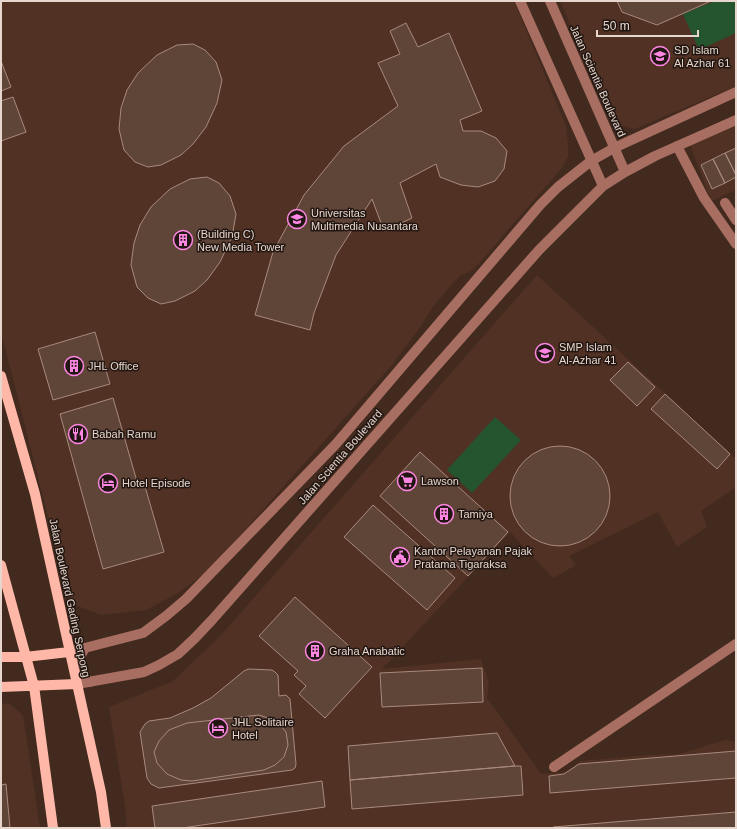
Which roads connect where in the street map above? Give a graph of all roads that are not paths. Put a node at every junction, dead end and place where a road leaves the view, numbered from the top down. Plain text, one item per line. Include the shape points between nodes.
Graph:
1 (520, 1) edge
2 (550, 1) edge
3 (736, 92) edge
4 (736, 120) edge
5 (677, 146) junction
6 (614, 148) junction
7 (591, 161) junction
8 (625, 172) junction
9 (603, 186) junction
10 (725, 203) dead end
11 (736, 220) edge
12 (736, 244) edge
13 (1, 376) edge
14 (1, 565) edge
15 (736, 644) edge
16 (85, 648) junction
17 (69, 652) junction
18 (1, 657) edge
19 (25, 657) junction
20 (90, 682) junction
21 (77, 684) junction
22 (34, 686) junction
23 (1, 687) edge
24 (554, 767) dead end
25 (53, 828) edge
26 (106, 828) edge

1 - 7 street
2 - 6 street, Jalan Scientia Boulevard
3 - 6 street, Jalan Scientia Boulevard
4 - 5 street, Jalan Scientia Boulevard
5 - 8 street, Jalan Scientia Boulevard
5 - 12 street via 704,198
6 - 7 street, Jalan Scientia Boulevard
6 - 8 street, Jalan Scientia Boulevard
7 - 9 street
7 - 16 street, Jalan Scientia Boulevard via 558,187 540,206 336,444 186,599 143,633
8 - 9 street, Jalan Scientia Boulevard
9 - 20 street, Jalan Scientia Boulevard via 539,250 195,638 178,654 159,666 144,672
10 - 11 street
13 - 17 main road, Jalan Boulevard Gading Serpong via 35,494
14 - 19 main road
15 - 24 street
16 - 17 street, Jalan Scientia Boulevard
16 - 20 street via 78,665 83,676
17 - 19 main road, Jalan Scientia Boulevard
17 - 21 main road, Jalan Boulevard Gading Serpong
18 - 19 main road, Jalan Scientia Boulevard
19 - 22 main road
20 - 21 street, Jalan Scientia Boulevard
21 - 22 main road, Jalan Scientia Boulevard
21 - 26 main road, Jalan Boulevard Gading Serpong
22 - 23 main road, Jalan Scientia Boulevard
22 - 25 main road

